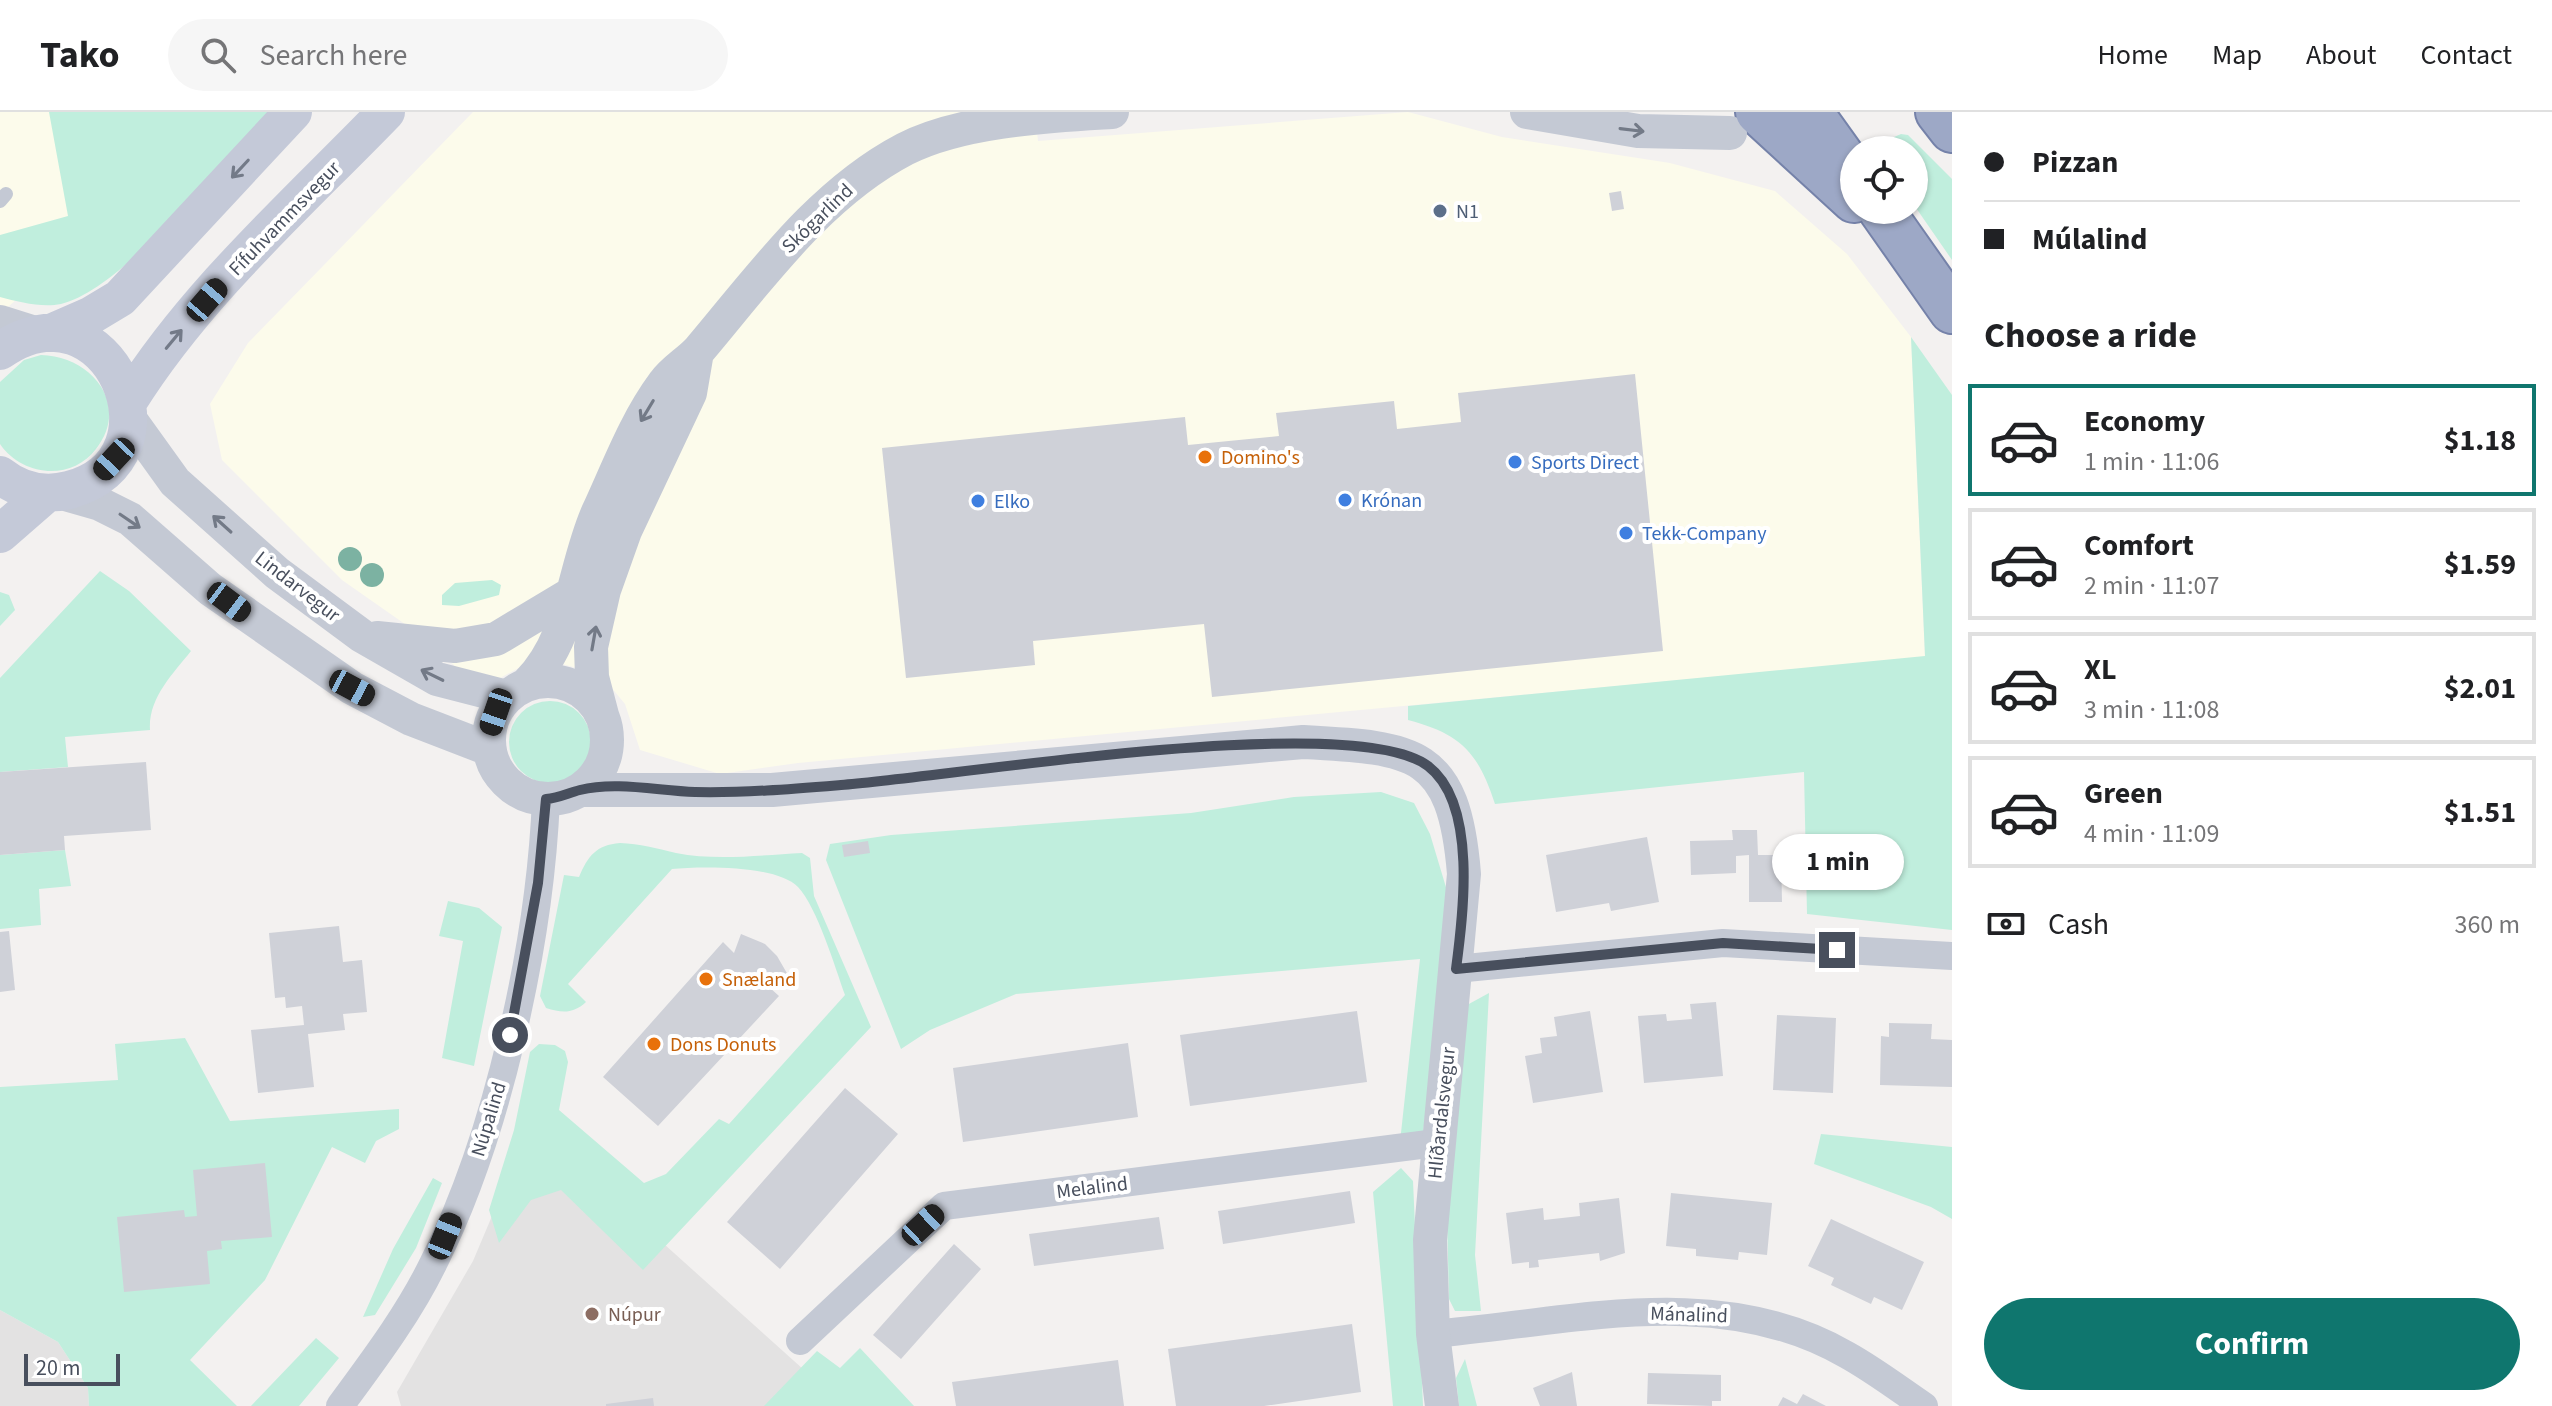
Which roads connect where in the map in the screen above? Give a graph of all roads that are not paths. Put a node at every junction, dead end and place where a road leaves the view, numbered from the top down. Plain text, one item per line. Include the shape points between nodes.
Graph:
1 (293, 112) edge
2 (386, 112) edge
3 (1101, 112) edge
4 (1112, 112) edge
5 (1527, 112) edge
6 (1810, 112) edge
7 (1938, 112) edge
8 (1744, 122) edge
9 (1952, 130) edge
10 (1840, 154) edge
11 (1840, 190) edge
12 (1879, 224) edge
13 (1891, 224) edge
14 (1916, 258) junction
15 (1952, 311) edge
16 (0, 322) edge
17 (44, 333) junction
18 (0, 351) edge
19 (697, 352) junction
20 (129, 410) junction
21 (0, 475) edge
22 (52, 493) junction
23 (0, 534) edge
24 (571, 594) junction
25 (362, 636) junction
26 (517, 690) junction
27 (605, 727) junction
28 (489, 749) junction
29 (581, 790) junction
30 (676, 791) junction
31 (546, 799) junction
32 (1952, 956) edge
33 (1456, 969) junction
34 (1436, 1143) junction
35 (1433, 1334) junction
36 (800, 1341) dead end
37 (340, 1406) edge
38 (1442, 1406) edge
39 (1924, 1406) edge

1 -> 17 main road via 120,298
20 -> 2 main road, Fífuhvammsvegur via 157,359 227,277
3 - 4 street, Skógarlind
3 - 19 street, Skógarlind via 952,131 906,148 853,181 747,287
5 -> 8 street via 1638,131
6 - 10 highway
7 - 9 highway
8 - 11 highway
12 - 14 highway
13 - 14 highway
14 - 15 highway
16 - 17 street
17 - 18 main road
17 - 20 main road via 73,337 102,354 123,381
19 -> 24 street, Skógarlind via 665,381 638,425 591,528
27 -> 19 street, Skógarlind via 592,677 591,647 604,590 625,531 690,393
20 - 22 main road, Fífuhvammsvegur via 125,440 99,476
25 -> 20 street, Lindarvegur via 277,573 175,482
21 - 22 main road via 23,489
22 - 23 main road
22 -> 28 street via 100,504 130,519 210,589 352,688 411,719
24 - 25 street via 496,639 455,646
24 - 26 street, Skógarlind via 557,644 543,668
26 -> 25 street, Lindarvegur via 437,679
26 - 27 street via 554,681 579,689
26 - 28 street via 489,730
27 - 29 street via 598,773
27 - 30 street via 628,765
28 - 31 street via 508,784
29 - 30 street
29 - 31 street
30 - 33 street, Hlíðardalsvegur via 855,784 1303,742 1379,747 1417,759 1441,779 1458,820 1464,874
31 - 37 street, Núpalind via 522,986 477,1157 434,1263
32 - 33 street via 1723,943
33 - 34 street, Hlíðardalsvegur
34 - 35 street, Hlíðardalsvegur via 1430,1240
34 - 36 street, Melalind via 944,1206
35 - 38 street, Hlíðardalsvegur
35 - 39 street, Mánalind via 1619,1313 1726,1313 1768,1322 1846,1354

